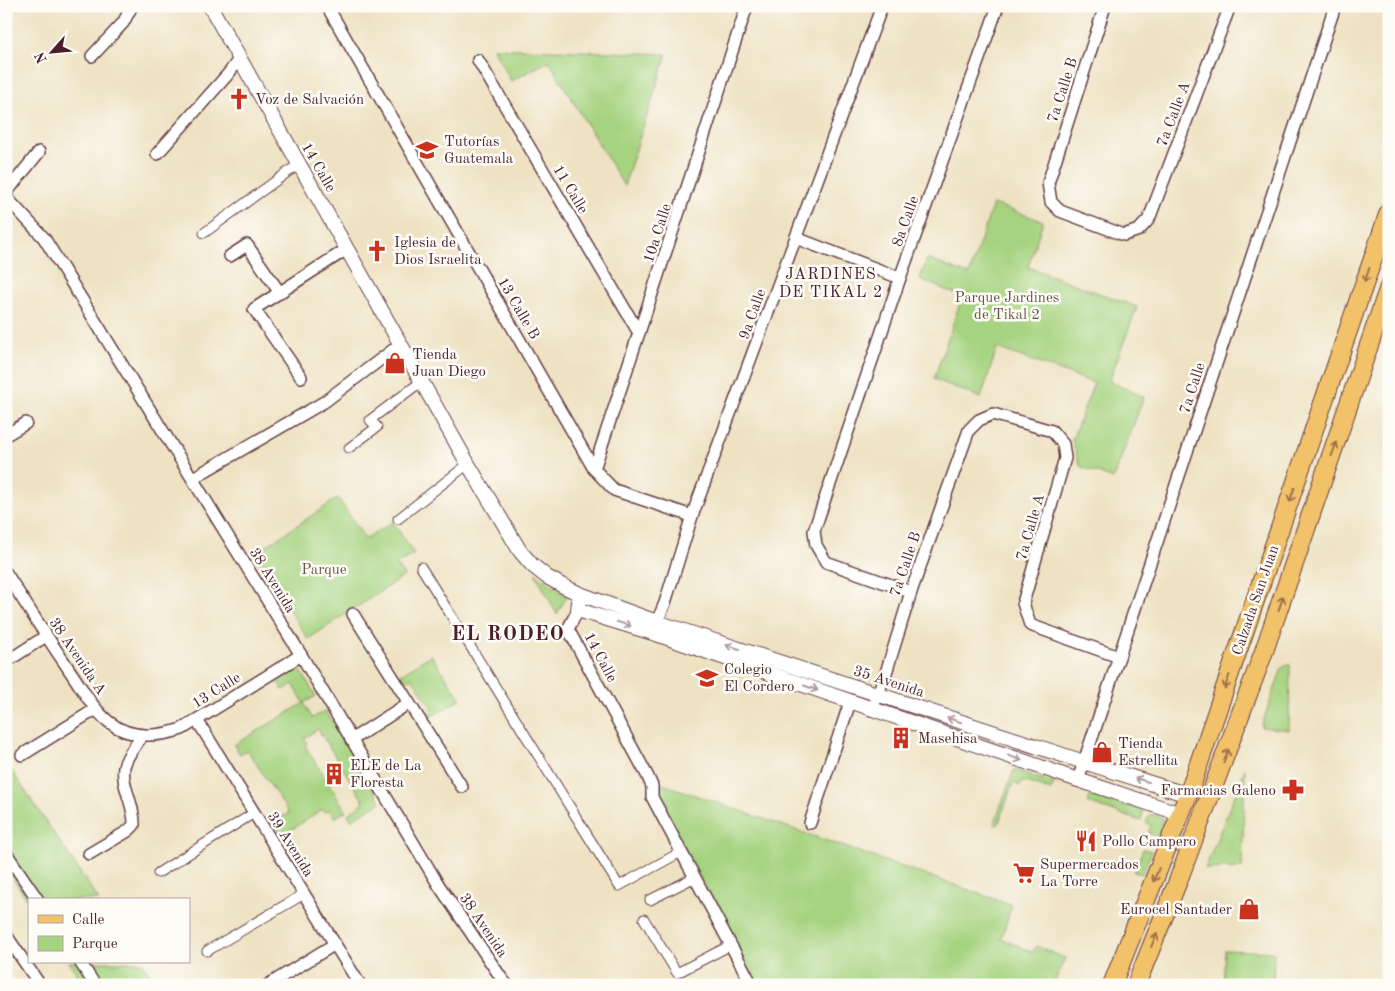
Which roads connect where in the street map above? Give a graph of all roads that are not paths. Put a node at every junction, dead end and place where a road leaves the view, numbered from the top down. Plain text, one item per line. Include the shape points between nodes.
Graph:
1 (132, 6) edge
2 (210, 6) edge
3 (328, 6) edge
4 (747, 6) edge
5 (882, 6) edge
6 (998, 6) edge
7 (1105, 6) edge
8 (1230, 6) edge
9 (1335, 6) edge
10 (92, 56) dead end
11 (239, 59) junction
12 (478, 60) dead end
13 (39, 152) dead end
14 (157, 154) dead end
15 (299, 164) junction
16 (6, 195) edge
17 (1389, 212) edge
18 (1139, 230) joint
19 (204, 233) dead end
20 (796, 238) junction
21 (347, 249) junction
22 (230, 256) dead end
23 (900, 278) junction
24 (1389, 287) edge
25 (280, 293) junction
26 (639, 333) junction
27 (401, 344) junction
28 (301, 377) dead end
29 (422, 381) junction
30 (26, 423) dead end
31 (6, 435) edge
32 (348, 448) dead end
33 (1065, 458) joint
34 (468, 464) junction
35 (594, 469) junction
36 (192, 478) junction
37 (692, 516) junction
38 (398, 519) dead end
39 (421, 567) dead end
40 (6, 574) edge
41 (911, 592) junction
42 (580, 594) junction
43 (578, 610) junction
44 (353, 614) dead end
45 (655, 628) junction
46 (46, 636) junction
47 (301, 655) junction
48 (1119, 657) junction
49 (6, 662) edge
50 (877, 694) junction
51 (850, 702) junction
52 (409, 703) junction
53 (96, 709) junction
54 (872, 710) junction
55 (197, 720) junction
56 (142, 736) junction
57 (352, 740) junction
58 (22, 755) dead end
59 (1084, 762) junction
60 (1078, 780) junction
61 (462, 786) dead end
62 (1188, 795) junction
63 (254, 813) junction
64 (1181, 814) junction
65 (810, 823) dead end
66 (681, 852) junction
67 (6, 853) edge
68 (89, 854) dead end
69 (158, 873) dead end
70 (694, 877) junction
71 (304, 894) junction
72 (37, 898) edge
73 (650, 900) dead end
74 (644, 919) dead end
75 (6, 935) edge
76 (335, 944) junction
77 (731, 944) junction
78 (207, 951) dead end
79 (81, 964) edge
80 (40, 985) edge
81 (95, 985) edge
82 (268, 985) edge
83 (360, 985) edge
84 (507, 985) edge
85 (752, 985) edge
86 (1112, 985) edge
87 (1136, 985) edge

1 - 10 street via 123,23
2 - 11 street, 14 Calle
3 - 35 street, 13 Calle B
4 - 26 street, 10a Calle
5 - 20 street, 9a Calle
6 - 23 street, 8a Calle
7 - 18 street, 7a Calle B via 1048,183 1051,202 1060,211 1124,235
8 - 18 street, 7a Calle A via 1149,220
9 - 48 street, 7a Calle
11 - 14 street
11 - 15 street, 14 Calle
12 - 26 street, 11 Calle
13 - 16 street
15 - 19 street
15 - 21 street, 14 Calle
16 - 36 street, 38 Avenida via 44,238
17 -> 62 main road, Calzada San Juan
20 - 23 street
20 - 37 street, 9a Calle
21 - 25 street
21 - 27 street, 14 Calle
22 - 25 street via 247,245
23 - 41 street, 8a Calle via 814,531 816,545 826,562
87 -> 24 main road, Calzada San Juan via 1263,654
25 - 28 street via 254,310
26 - 35 street, 10a Calle
27 - 29 street, 14 Calle
27 - 36 street via 324,402
29 - 32 street via 370,420 377,427
29 - 34 street, 14 Calle
30 - 31 street
33 - 41 street, 7a Calle B via 1063,444 1052,431 993,414 979,420 969,430
33 - 48 street, 7a Calle A via 1023,603 1030,625
34 - 38 street
34 - 42 street, 14 Calle via 520,551 532,565 547,577
35 - 37 street, 13 Calle B via 614,490
36 - 47 street, 38 Avenida
37 - 45 street, 9a Calle
39 - 66 street via 620,886
40 - 46 street, 38 Avenida A
41 - 50 street, 7a Calle B
42 - 43 street, 14 Calle
42 - 45 street, 35 Avenida
43 -> 45 street, 35 Avenida
43 - 66 street, 14 Calle via 568,629 647,775 652,797
44 - 52 street
50 -> 45 street, 35 Avenida
45 -> 51 street, 35 Avenida
46 - 49 street
46 - 53 street, 38 Avenida A
47 - 55 street, 13 Calle
47 - 57 street, 38 Avenida
48 - 59 street, 7a Calle
50 - 54 street, 7a Calle B
59 -> 50 street, 35 Avenida
51 - 54 street, 35 Avenida
51 - 65 street
52 - 57 street
52 - 61 street
53 - 56 street, 38 Avenida A via 109,723
53 - 58 street
54 -> 60 street, 35 Avenida
55 - 56 street, 13 Calle via 166,734
55 - 63 street, 39 Avenida
56 - 68 street via 124,766 134,825
57 - 84 street, 38 Avenida via 438,884
59 - 60 street, 7a Calle
62 -> 59 street, 35 Avenida
60 - 64 street, 35 Avenida
62 - 64 main road, Calzada San Juan
63 - 69 street
63 - 71 street, 39 Avenida
64 -> 86 main road, Calzada San Juan
66 - 70 street, 14 Calle
67 - 72 street
70 - 73 street
70 - 77 street, 14 Calle
71 - 76 street, 39 Avenida
71 - 78 street
74 - 77 street via 677,973
75 - 80 street
76 - 82 street
76 - 83 street, 39 Avenida
77 - 85 street, 14 Calle
79 - 81 street

